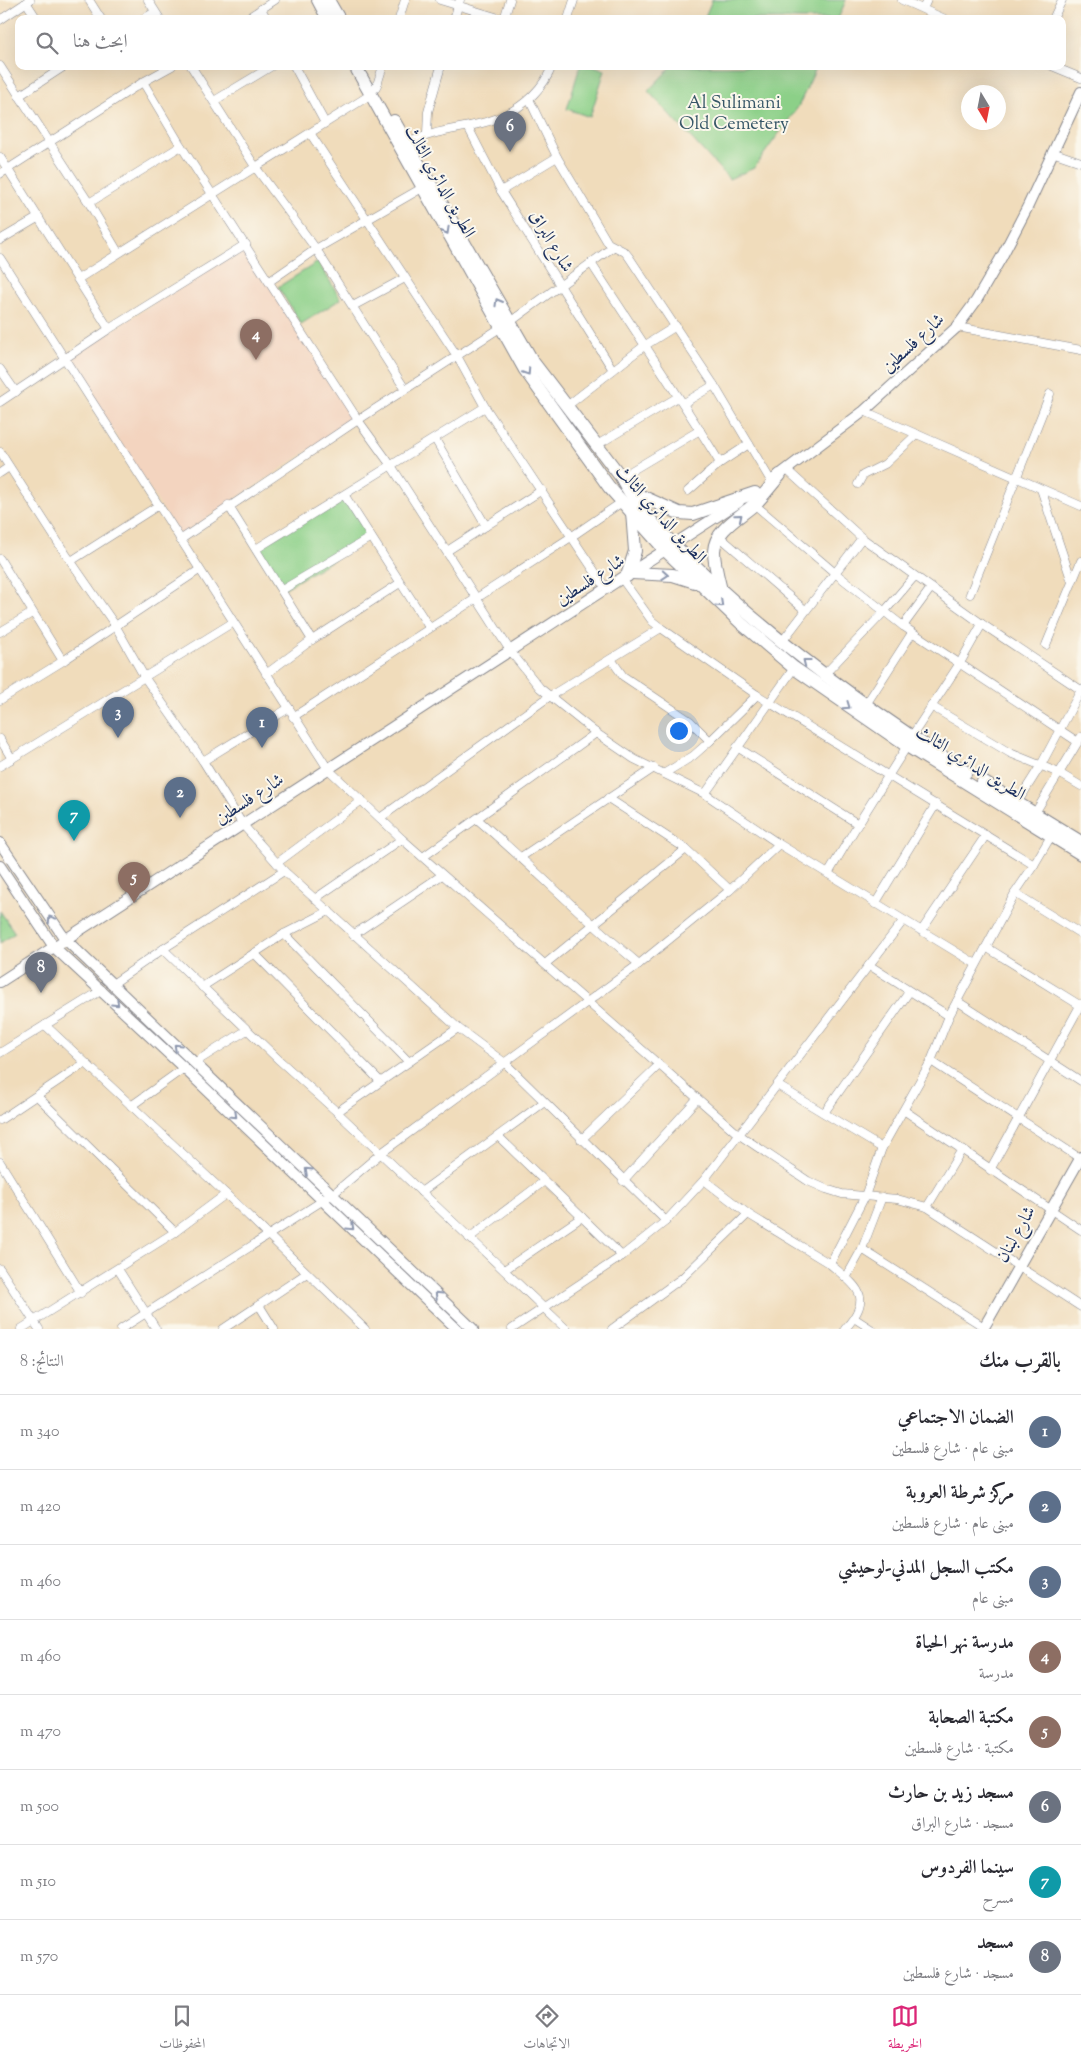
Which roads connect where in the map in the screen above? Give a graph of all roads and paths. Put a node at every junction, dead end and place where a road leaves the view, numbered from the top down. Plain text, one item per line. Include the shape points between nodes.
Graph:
1 (88, 0) edge
2 (148, 0) edge
3 (275, 0) edge
4 (318, 0) edge
5 (405, 0) edge
6 (440, 0) edge
7 (510, 0) edge
8 (574, 0) edge
9 (902, 0) edge
10 (927, 0) edge
11 (1062, 0) edge
12 (28, 1) edge
13 (459, 3) edge
14 (261, 9) junction
15 (333, 9) edge
16 (923, 9) junction
17 (35, 15) edge
18 (98, 15) edge
19 (158, 15) edge
20 (252, 15) edge
21 (265, 15) edge
22 (400, 15) edge
23 (455, 15) edge
24 (492, 15) edge
25 (504, 15) edge
26 (569, 15) edge
27 (936, 15) edge
28 (1055, 15) edge
29 (0, 20) edge
30 (0, 66) edge
31 (58, 70) edge
32 (165, 70) edge
33 (194, 70) edge
34 (265, 70) edge
35 (296, 70) edge
36 (357, 70) edge
37 (365, 70) edge
38 (381, 70) edge
39 (440, 70) edge
40 (550, 70) edge
41 (1062, 70) edge
42 (1081, 78) edge
43 (143, 82) junction
44 (373, 92) junction
45 (1081, 92) edge
46 (20, 96) junction
47 (528, 99) junction
48 (214, 101) junction
49 (325, 124) junction
50 (468, 127) junction
51 (310, 133) junction
52 (427, 134) junction
53 (48, 142) junction
54 (407, 143) junction
55 (181, 146) junction
56 (1052, 152) junction
57 (0, 157) edge
58 (557, 157) junction
59 (1081, 162) edge
60 (256, 168) junction
61 (8, 169) junction
62 (0, 174) edge
63 (422, 188) junction
64 (501, 191) junction
65 (212, 193) junction
66 (89, 203) junction
67 (39, 217) junction
68 (367, 220) junction
69 (0, 240) edge
70 (246, 244) junction
71 (612, 247) junction
72 (316, 249) junction
73 (118, 252) junction
74 (0, 258) edge
75 (592, 263) junction
76 (405, 278) junction
77 (78, 279) junction
78 (270, 281) junction
79 (558, 286) junction
80 (353, 306) junction
81 (505, 325) junction
82 (676, 326) junction
83 (957, 327) junction
84 (109, 329) junction
85 (644, 346) junction
86 (1081, 350) edge
87 (457, 356) junction
88 (65, 358) junction
89 (0, 369) edge
90 (613, 370) junction
91 (714, 385) junction
92 (405, 389) junction
93 (16, 392) junction
94 (1050, 394) dead end
95 (678, 397) junction
96 (0, 402) edge
97 (684, 403) junction
98 (567, 406) junction
99 (485, 407) junction
100 (864, 411) junction
101 (358, 420) junction
102 (700, 430) junction
103 (917, 434) junction
104 (435, 440) junction
105 (750, 444) junction
106 (597, 445) junction
107 (0, 452) edge
108 (720, 463) junction
109 (9, 467) junction
110 (392, 467) junction
111 (0, 473) edge
112 (779, 475) junction
113 (621, 477) junction
114 (1017, 479) junction
115 (858, 484) dead end
116 (1041, 489) junction
117 (542, 490) junction
118 (688, 491) dead end
119 (345, 496) junction
120 (625, 496) junction
121 (754, 498) junction
122 (159, 505) junction
123 (228, 505) junction
124 (1081, 506) edge
125 (632, 512) junction
126 (486, 526) junction
127 (719, 536) junction
128 (571, 537) junction
129 (371, 538) junction
130 (862, 538) junction
131 (180, 540) junction
132 (670, 548) junction
133 (256, 549) junction
134 (447, 551) junction
135 (0, 559) edge
136 (71, 561) junction
137 (1080, 564) edge
138 (199, 570) junction
139 (835, 573) junction
140 (627, 576) junction
141 (914, 577) junction
142 (1072, 582) junction
143 (400, 583) junction
144 (697, 583) junction
145 (931, 588) junction
146 (282, 590) junction
147 (607, 590) junction
148 (722, 590) junction
149 (970, 594) dead end
150 (477, 598) junction
151 (806, 610) junction
152 (32, 612) junction
153 (884, 612) junction
154 (232, 623) junction
155 (982, 624) junction
156 (115, 625) junction
157 (903, 626) junction
158 (429, 627) junction
159 (661, 628) junction
160 (0, 632) edge
161 (912, 633) junction
162 (312, 640) junction
163 (781, 643) junction
164 (1046, 645) dead end
165 (511, 652) junction
166 (611, 659) junction
167 (63, 661) junction
168 (960, 663) junction
169 (794, 668) junction
170 (266, 674) junction
171 (823, 676) junction
172 (145, 678) junction
173 (1081, 690) edge
174 (757, 695) junction
175 (550, 696) junction
176 (0, 700) edge
177 (768, 701) junction
178 (864, 706) junction
179 (931, 706) junction
180 (289, 708) junction
181 (293, 716) junction
182 (1060, 730) junction
183 (596, 734) junction
184 (0, 739) edge
185 (1080, 739) edge
186 (710, 741) junction
187 (910, 741) junction
188 (737, 748) junction
189 (12, 759) junction
190 (203, 761) junction
191 (1041, 765) junction
192 (0, 766) edge
193 (654, 768) junction
194 (328, 769) junction
195 (1059, 772) junction
196 (665, 773) junction
197 (887, 776) junction
198 (1081, 786) edge
199 (705, 794) junction
200 (608, 798) junction
201 (362, 800) junction
202 (1017, 803) junction
203 (936, 804) junction
204 (1035, 813) junction
205 (380, 818) junction
206 (477, 819) junction
207 (858, 824) junction
208 (243, 825) junction
209 (986, 835) junction
210 (1051, 836) junction
211 (402, 839) junction
212 (1081, 842) edge
213 (0, 843) edge
214 (779, 844) junction
215 (686, 849) junction
216 (1081, 854) edge
217 (423, 857) junction
218 (522, 857) junction
219 (277, 863) junction
220 (1034, 865) junction
221 (0, 866) edge
222 (284, 871) junction
223 (828, 874) junction
224 (442, 875) junction
225 (27, 884) junction
226 (16, 890) junction
227 (730, 890) junction
228 (1015, 893) junction
229 (316, 898) junction
230 (875, 904) junction
231 (329, 910) junction
232 (903, 922) junction
233 (593, 926) junction
234 (922, 930) junction
235 (284, 934) junction
236 (1081, 934) edge
237 (353, 935) junction
238 (65, 939) junction
239 (54, 947) junction
240 (986, 947) junction
241 (162, 948) junction
242 (254, 953) junction
243 (546, 964) junction
244 (639, 964) junction
245 (976, 964) junction
246 (869, 965) junction
247 (0, 982) edge
248 (202, 987) junction
249 (107, 988) junction
250 (909, 992) junction
251 (588, 1001) junction
252 (957, 1001) junction
253 (1081, 1005) edge
254 (949, 1016) junction
255 (45, 1025) junction
256 (458, 1028) junction
257 (247, 1030) junction
258 (0, 1053) edge
259 (408, 1061) junction
260 (931, 1061) junction
261 (1051, 1061) junction
262 (85, 1063) junction
263 (504, 1063) junction
264 (189, 1065) junction
265 (659, 1065) junction
266 (379, 1080) junction
267 (1081, 1081) edge
268 (777, 1084) junction
269 (37, 1096) junction
270 (697, 1098) junction
271 (543, 1103) junction
272 (131, 1106) junction
273 (905, 1111) junction
274 (337, 1112) junction
275 (824, 1113) junction
276 (1019, 1119) junction
277 (0, 1120) edge
278 (738, 1134) junction
279 (498, 1137) junction
280 (581, 1140) junction
281 (882, 1148) junction
282 (961, 1151) junction
283 (380, 1154) junction
284 (1081, 1158) edge
285 (0, 1162) edge
286 (990, 1170) junction
287 (704, 1180) junction
288 (623, 1181) junction
289 (543, 1182) junction
290 (421, 1192) junction
291 (226, 1194) junction
292 (332, 1194) junction
293 (865, 1196) junction
294 (882, 1196) junction
295 (323, 1200) junction
296 (927, 1207) junction
297 (1049, 1211) junction
298 (748, 1214) junction
299 (582, 1217) junction
300 (666, 1221) junction
301 (1081, 1230) edge
302 (175, 1232) junction
303 (268, 1236) junction
304 (470, 1238) junction
305 (862, 1248) junction
306 (622, 1256) junction
307 (830, 1264) junction
308 (1018, 1268) junction
309 (0, 1269) edge
310 (118, 1269) junction
311 (504, 1270) junction
312 (307, 1274) junction
313 (846, 1278) junction
314 (81, 1293) junction
315 (259, 1306) junction
316 (1081, 1308) edge
317 (545, 1309) junction
318 (146, 1312) junction
319 (854, 1318) junction
320 (34, 1321) junction
321 (984, 1328) edge
322 (21, 1329) edge
323 (39, 1329) edge
324 (121, 1329) edge
325 (156, 1329) edge
326 (223, 1329) edge
327 (274, 1329) edge
328 (365, 1329) edge
329 (457, 1329) edge
330 (473, 1329) edge
331 (512, 1329) edge
332 (566, 1329) edge
333 (612, 1329) edge
334 (845, 1329) edge
335 (871, 1329) edge

1 - 18 street
2 - 19 street
3 - 14 street
4 - 15 highway
5 - 22 street
6 - 13 street
7 - 25 street
8 - 26 street
9 - 16 street
10 - 16 street
11 - 28 street
12 - 17 street
12 - 29 street
13 - 23 street
13 - 24 street
14 - 20 street
14 - 21 street
16 - 27 street
30 - 46 street
31 - 46 street
32 - 43 street
33 - 48 street
34 - 48 street
35 - 49 street
36 - 44 highway, الطريق الدائري الثالث
37 - 44 highway, الطريق الدائري الثالث
38 - 44 street
39 - 52 street via 428,112
40 - 47 street via 542,86
41 - 42 street
43 - 53 street
43 - 55 street
44 - 49 street
44 - 54 highway, الطريق الدائري الثالث
44 - 63 highway, الطريق الدائري الثالث
45 - 56 street, شارع فلسطين
46 - 53 street
47 - 50 street via 501,118
47 - 58 street
48 - 60 street
49 - 51 street
50 - 52 street
50 - 64 street, شارع البراق
51 - 60 street
51 - 68 street
52 - 54 street
53 - 61 street
53 - 66 street
81 -> 54 highway, الطريق الدائري الثالث
55 - 65 street
55 - 66 street
56 - 59 street
56 - 83 street, شارع فلسطين via 1001,258
57 - 61 street
58 - 64 street
58 - 71 street
60 - 65 street
60 - 72 street
61 - 62 street
61 - 67 street
63 - 68 street
63 -> 81 highway, الطريق الدائري الثالث
64 - 79 street, شارع البراق
65 - 70 street
65 - 73 street
66 - 73 street
67 - 69 street
67 - 77 street
68 - 72 street
68 - 76 street
70 - 78 street
70 - 84 street
71 - 75 street
71 - 82 street via 629,257
72 - 78 street
72 - 80 street
73 - 77 street
74 - 88 street
75 - 79 street
75 - 85 street
76 - 80 street
76 - 87 street
77 - 84 street
78 - 101 street
79 - 81 street
79 - 90 street, شارع البراق
80 - 92 street
81 - 87 street
81 - 98 highway, الطريق الدائري الثالث
81 -> 120 highway, الطريق الدائري الثالث via 536,387
82 - 85 street
82 - 91 street
83 - 86 street
83 - 100 street, شارع فلسطين
84 - 88 street
85 - 90 street
85 - 95 street
87 - 92 street
87 - 99 street
88 - 93 street
88 - 122 street
89 - 93 street
90 - 98 street
91 - 97 street
91 - 105 street
92 - 101 street
93 - 96 street
94 - 114 street
95 - 97 street
95 - 106 street
97 - 102 street
98 - 106 highway, الطريق الدائري الثالث
99 - 104 street
99 - 117 street
100 - 103 street
100 - 112 street, شارع فلسطين
101 - 110 street
101 - 123 street
102 - 108 street
102 - 113 street
103 - 114 street
103 - 115 street via 885,464 863,475
104 - 110 street
104 - 126 street
105 - 108 street
105 - 112 street
106 - 113 highway, الطريق الدائري الثالث
107 - 109 street
108 - 118 street
109 - 111 street
109 - 136 street
110 - 119 street
110 - 134 street
112 - 121 highway
112 - 130 street
113 - 120 highway, الطريق الدائري الثالث
114 - 116 street
114 - 149 street
116 - 124 street
116 - 142 street
117 - 126 street
117 - 128 street
119 - 129 street
119 - 133 street
120 - 121 highway via 679,513 693,514
120 - 125 highway, الطريق الدائري الثالث
120 - 128 street
120 - 132 highway, الطريق الدائري الثالث
127 -> 121 highway
121 - 132 street, شارع فلسطين
121 - 139 street
122 - 131 street
122 - 136 street
123 - 131 street
123 - 133 street
125 - 132 highway, الطريق الدائري الثالث
125 - 140 highway via 635,551
126 - 134 street
127 - 148 highway via 714,550
127 - 151 street
128 - 147 street
128 - 150 street
129 - 143 street
129 - 146 street
130 - 139 street
130 - 141 street
131 - 138 street
132 - 140 street, شارع فلسطين
132 - 144 highway, الطريق الدائري الثالث
132 - 148 highway, الطريق الدائري الثالث
133 - 146 street
134 - 150 street
135 - 152 street
136 - 156 street
137 - 142 street
138 - 154 street
138 - 156 street
139 - 151 street
139 - 153 street
140 -> 144 highway via 673,575
140 - 147 street, شارع فلسطين
140 - 159 street via 652,621
141 - 145 street
141 - 153 street
142 - 164 street
143 - 158 street
143 - 162 street
144 -> 169 highway, الطريق الدائري الثالث
145 - 155 street
145 - 157 street
146 - 162 street
147 - 165 street, شارع فلسطين
148 - 163 highway, الطريق الدائري الثالث
150 - 158 street
150 - 165 street
151 - 163 street
152 - 160 street
152 - 167 street
153 - 157 street
153 - 171 street
154 - 170 street
154 - 172 street
155 - 168 street
155 - 173 street
156 - 167 street
156 - 172 street
157 - 161 street
158 - 181 street
159 - 166 street
159 - 174 street
161 - 168 street
161 - 178 street
162 - 170 street
171 -> 163 highway, الطريق الدائري الثالث
165 - 175 street
165 - 194 street, شارع فلسطين
166 - 175 street
166 - 186 street via 623,676 690,721
167 - 176 street
168 - 179 street
168 - 182 street
169 - 177 street
169 -> 187 highway, الطريق الدائري الثالث
170 - 180 street
171 - 178 highway, الطريق الدائري الثالث
172 - 189 street
172 - 190 street
173 - 182 street
174 - 177 street
174 - 186 street
175 - 183 street
175 - 205 street
177 - 188 street
177 - 197 street
178 - 187 highway, الطريق الدائري الثالث
179 - 187 street
179 - 191 street via 1010,753
180 - 181 street
180 - 190 street
181 - 194 street
182 - 185 street
182 - 191 street
183 - 193 street
183 - 206 street
184 - 189 street
185 - 195 street
186 - 196 street
187 - 197 street
187 - 202 highway, الطريق الدائري الثالث
187 - 210 highway, الطريق الدائري الثالث
188 - 199 street
188 - 207 street
189 - 192 street
190 - 208 street
191 - 195 street
191 - 202 street
193 - 196 street
193 - 200 street
194 - 201 street
194 - 208 street, شارع فلسطين
195 - 198 street
195 - 204 street
196 - 199 street
197 - 203 street
197 - 207 street
199 - 214 street
200 - 215 street
200 - 218 street
201 - 205 street
201 - 219 street
202 - 204 highway, الطريق الدائري الثالث
203 - 209 street
203 - 230 street
204 - 212 highway, الطريق الدائري الثالث
205 - 211 street
206 - 217 street
206 - 218 street
207 - 223 street
208 - 219 street
208 - 238 street, شارع فلسطين
209 - 220 street
209 - 234 street
210 - 216 highway, الطريق الدائري الثالث
210 - 220 street
211 - 217 street
211 - 229 street
213 - 225 street
214 - 223 street
214 - 227 street
215 - 227 street
215 - 233 street
217 - 224 street
218 - 233 street
219 - 222 street
220 - 228 street
221 - 226 street
222 - 229 street
222 - 241 street
223 - 230 street
224 - 237 street
224 - 243 street
225 - 226 street
238 -> 225 street
226 - 239 street
227 - 244 street
228 - 236 street
228 - 240 street
229 - 231 street
230 - 232 street
231 - 235 street
231 - 237 street
232 - 234 street
232 - 246 street
233 - 243 street
233 - 244 street
234 - 245 street
235 - 242 street
235 - 259 street
237 - 256 street
238 - 239 street, شارع فلسطين
238 - 249 street
239 - 247 street, شارع فلسطين
239 - 249 street
240 - 245 street
240 - 253 street
241 - 248 street
241 - 249 street
242 - 248 street
242 - 266 street
243 - 251 street
244 - 251 street
245 - 252 street
246 - 250 street
246 - 268 street
248 - 257 street
249 - 255 street
249 - 264 street
250 - 254 street
250 - 275 street
251 - 263 street
251 - 265 street
252 - 254 street
252 - 261 street
253 - 261 street
254 - 260 street
255 - 258 street
255 - 262 street
256 - 259 street
256 - 263 street
257 - 264 street
257 - 274 street
259 - 266 street
260 - 273 street
260 - 276 street
261 - 267 street
261 - 276 street
262 - 269 street
262 - 272 street
263 - 271 street
263 - 283 street
264 - 272 street
292 -> 264 street
264 -> 295 street
265 - 270 street
265 - 280 street
266 - 274 street
268 - 275 street
268 - 278 street
269 - 277 street
269 - 302 street
270 - 278 street
270 - 288 street
271 - 279 street
271 - 280 street
272 - 291 street
273 - 281 street
273 - 282 street
274 - 283 street
275 - 281 street
276 - 284 street
276 - 286 street
278 - 287 street
278 - 293 street via 808,1181 842,1194
279 - 289 street
279 - 290 street
280 - 288 street
281 - 293 street
282 - 286 street
282 - 296 street
283 - 290 street
283 - 292 street
284 - 297 street, شارع لبنان
285 - 314 street
286 - 297 street
287 - 298 street
287 - 300 street
288 - 300 street
289 - 299 street
289 - 304 street
290 - 304 street
291 - 302 street
291 - 303 street
292 - 295 street
330 -> 292 street
293 - 294 street
293 - 307 street
294 - 296 street
294 - 305 street
295 - 303 street
295 -> 329 street
296 - 308 street
297 - 301 street
297 - 308 street, شارع لبنان
298 - 307 street
298 - 333 street via 682,1278
299 - 306 street
299 - 311 street
300 - 306 street
302 - 310 street
303 - 312 street
303 - 318 street
304 - 311 street
305 - 313 street
305 - 321 street
306 - 317 street
307 - 313 street
308 - 316 street
308 - 321 street, شارع لبنان
309 - 320 street
310 - 314 street
310 - 318 street
311 - 317 street
312 - 315 street
312 - 328 street
313 - 319 street via 861,1295 862,1304
314 - 320 street
315 - 326 street
315 - 327 street
317 - 331 street
317 - 332 street
318 - 324 street
318 - 325 street
319 - 334 street
319 - 335 street
320 - 322 street
320 - 323 street

